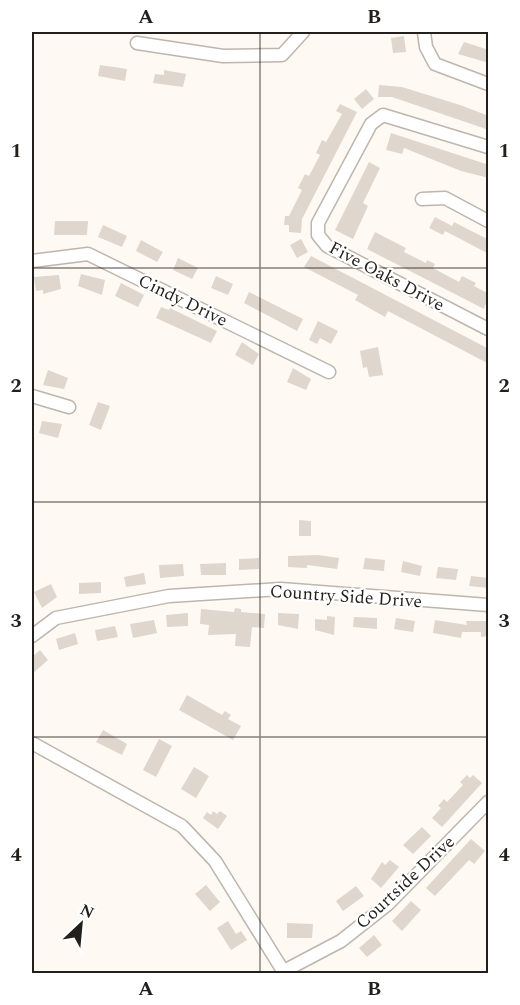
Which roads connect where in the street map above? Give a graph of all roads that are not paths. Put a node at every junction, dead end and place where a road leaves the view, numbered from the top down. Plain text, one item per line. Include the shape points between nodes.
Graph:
1 (303, 32) edge
2 (424, 32) edge
3 (137, 43) dead end
4 (489, 84) edge
5 (489, 147) edge
6 (422, 199) dead end
7 (489, 221) edge
8 (32, 261) edge
9 (489, 329) edge
10 (329, 372) dead end
11 (32, 396) edge
12 (69, 407) dead end
13 (489, 605) edge
14 (32, 636) edge
15 (32, 743) edge
16 (489, 802) edge
17 (285, 972) edge

1 - 3 street via 282,55 223,56
2 - 4 street via 426,48 435,64
5 - 9 street, Five Oaks Drive via 383,114 371,124 318,223 318,235 327,246
6 - 7 street via 445,198
8 - 10 street, Cindy Drive via 88,254
11 - 12 street
13 - 14 street, Country Side Drive via 281,589 169,596 56,618
15 - 17 street via 182,826 215,861
16 - 17 street, Courtside Drive via 388,904 340,941

